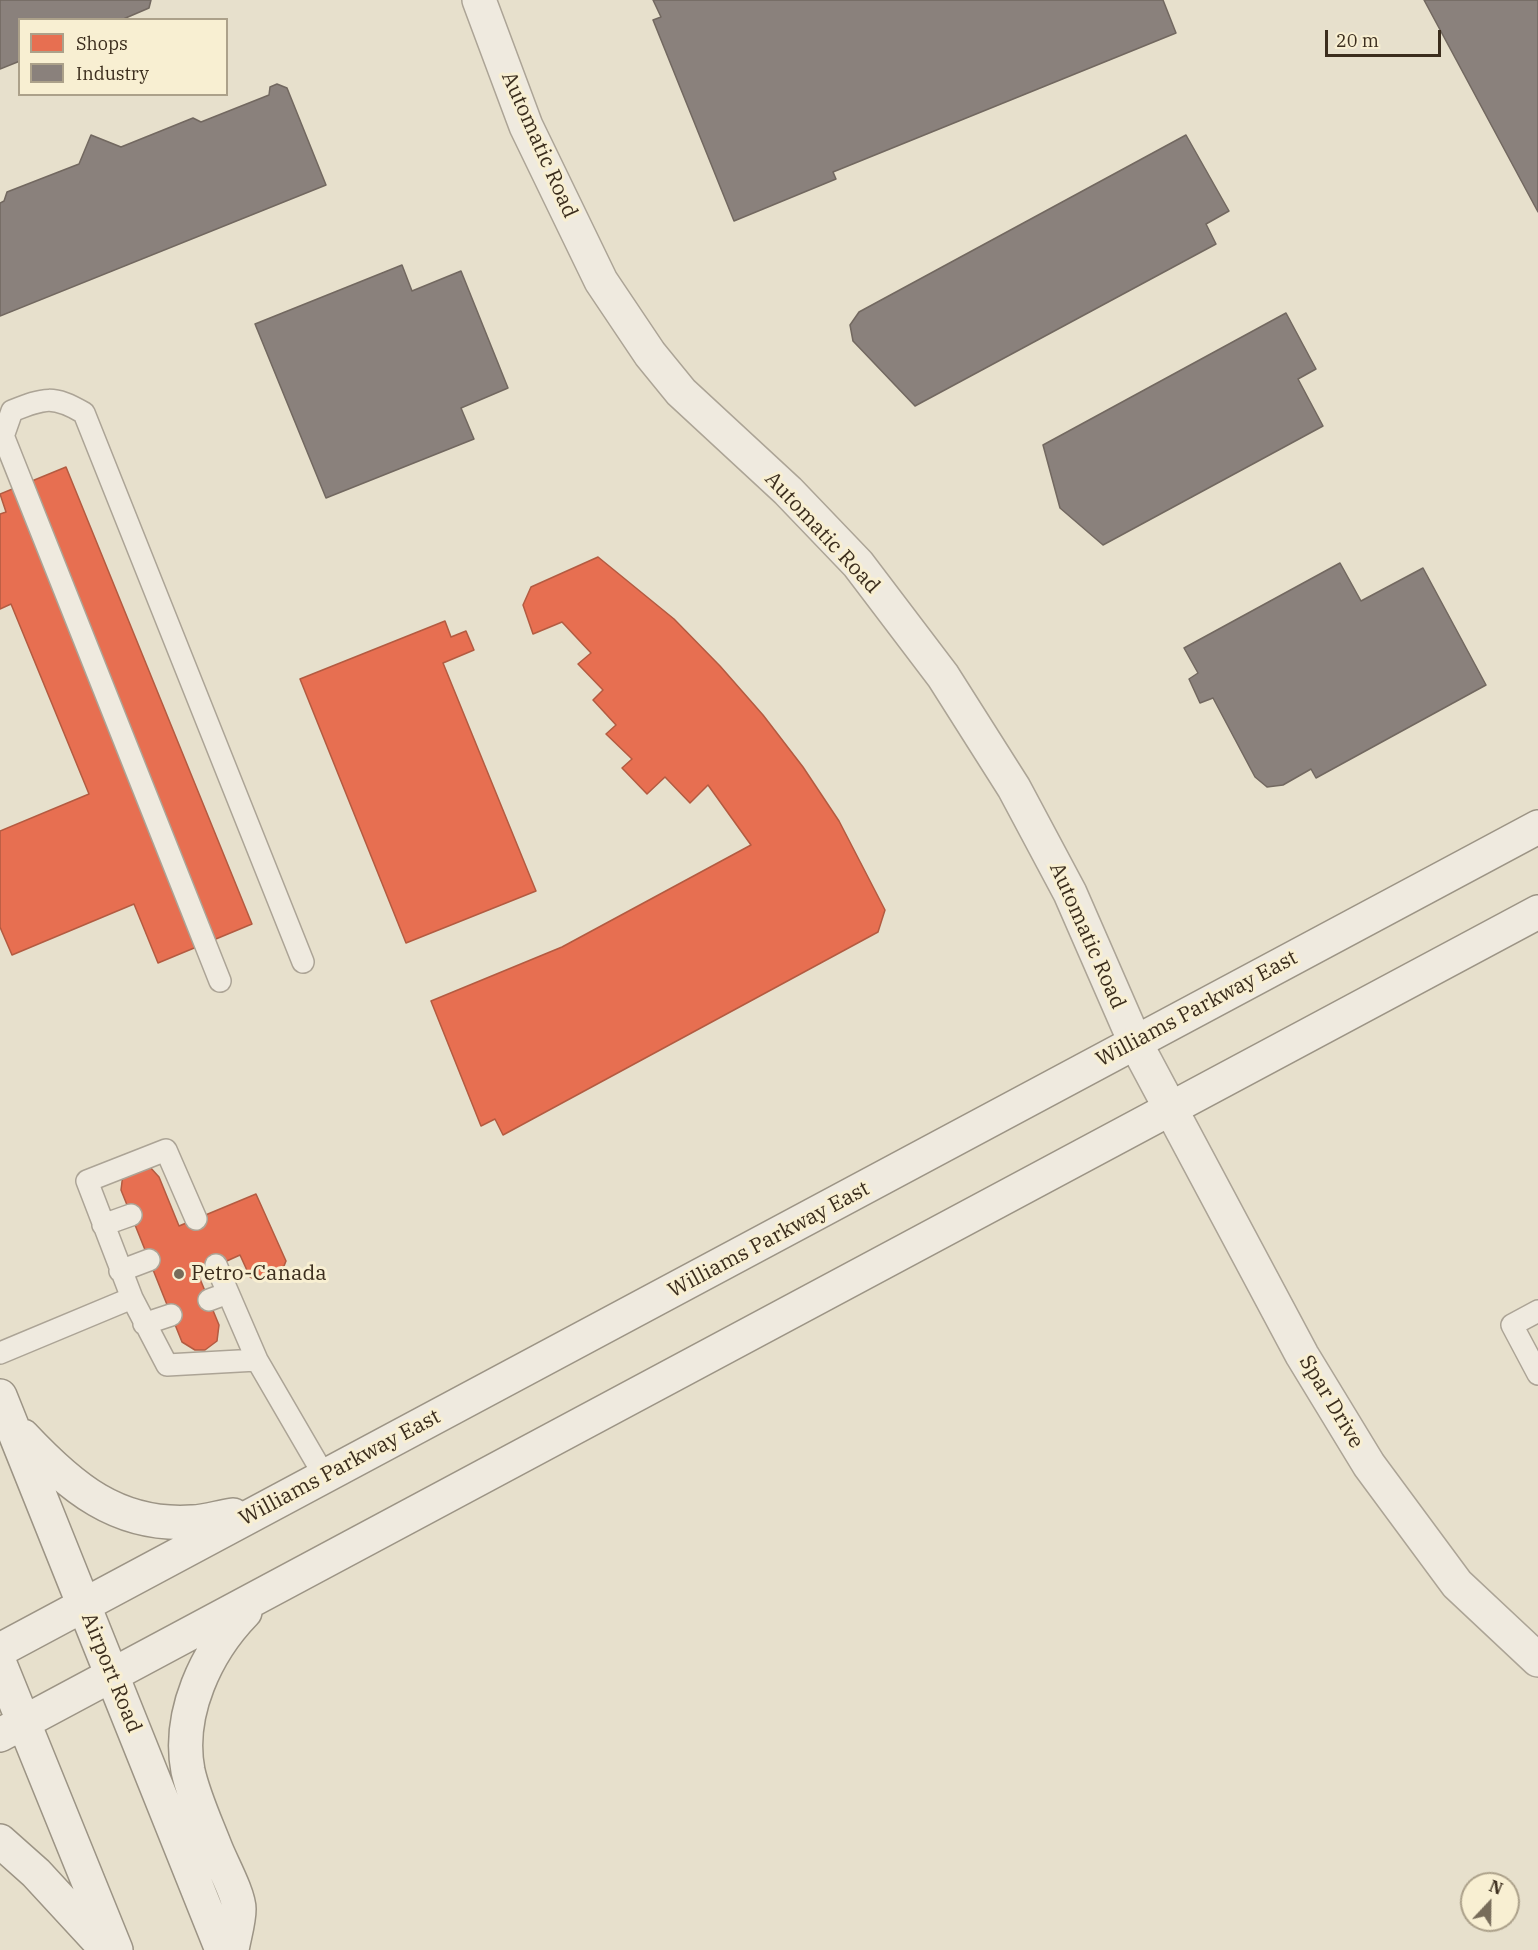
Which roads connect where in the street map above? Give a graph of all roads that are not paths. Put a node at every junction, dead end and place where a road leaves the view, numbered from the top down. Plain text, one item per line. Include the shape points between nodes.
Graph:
1 (479, 0) edge
2 (2, 441) edge
3 (1538, 827) edge
4 (1538, 912) edge
5 (303, 962) dead end
6 (220, 981) dead end
7 (1135, 1042) junction
8 (1173, 1109) junction
9 (131, 1215) dead end
10 (196, 1219) dead end
11 (103, 1225) junction
12 (149, 1260) dead end
13 (216, 1265) dead end
14 (120, 1271) junction
15 (132, 1298) junction
16 (1538, 1311) edge
17 (171, 1315) dead end
18 (144, 1324) junction
19 (0, 1353) edge
20 (257, 1360) junction
21 (1538, 1374) edge
22 (5, 1410) edge
23 (325, 1478) junction
24 (264, 1508) junction
25 (258, 1599) junction
26 (84, 1605) junction
27 (0, 1650) edge
28 (1537, 1657) edge
29 (0, 1664) edge
30 (112, 1675) junction
31 (12, 1729) edge
32 (0, 1841) edge
33 (107, 1950) edge
34 (116, 1950) edge
35 (222, 1950) edge
36 (232, 1950) edge

1 - 7 main road, Automatic Road via 526,126 601,281 681,392 788,491 858,564 943,676 1014,788 1070,893
2 - 5 lane via 12,411 35,402 61,400 84,413
2 - 6 lane
3 - 7 main road, Williams Parkway East
4 - 8 main road
7 - 8 main road, Automatic Road
7 - 23 main road, Williams Parkway East
8 - 25 main road
8 - 28 main road, Spar Drive via 1302,1355 1369,1464 1457,1584
9 - 11 lane
10 - 11 lane via 177,1198 166,1150 87,1181
11 - 14 lane
12 - 14 lane
13 - 20 lane via 218,1296
14 - 15 lane
15 - 18 lane
15 - 19 lane
16 - 21 lane via 1512,1325
17 - 18 lane
18 - 20 lane via 167,1365
20 - 23 lane
22 - 24 main road via 67,1480 92,1499 134,1517 192,1522
22 - 26 main road, Airport Road
23 - 24 main road, Williams Parkway East
24 - 26 main road, Williams Parkway East
25 - 30 main road
25 - 36 main road via 213,1651 198,1683 186,1748 197,1802 239,1907
26 - 27 main road, Williams Parkway East
26 - 30 main road, Airport Road
29 - 31 main road
30 - 31 main road
30 - 35 main road, Airport Road
31 - 34 main road
32 - 33 main road via 36,1873

